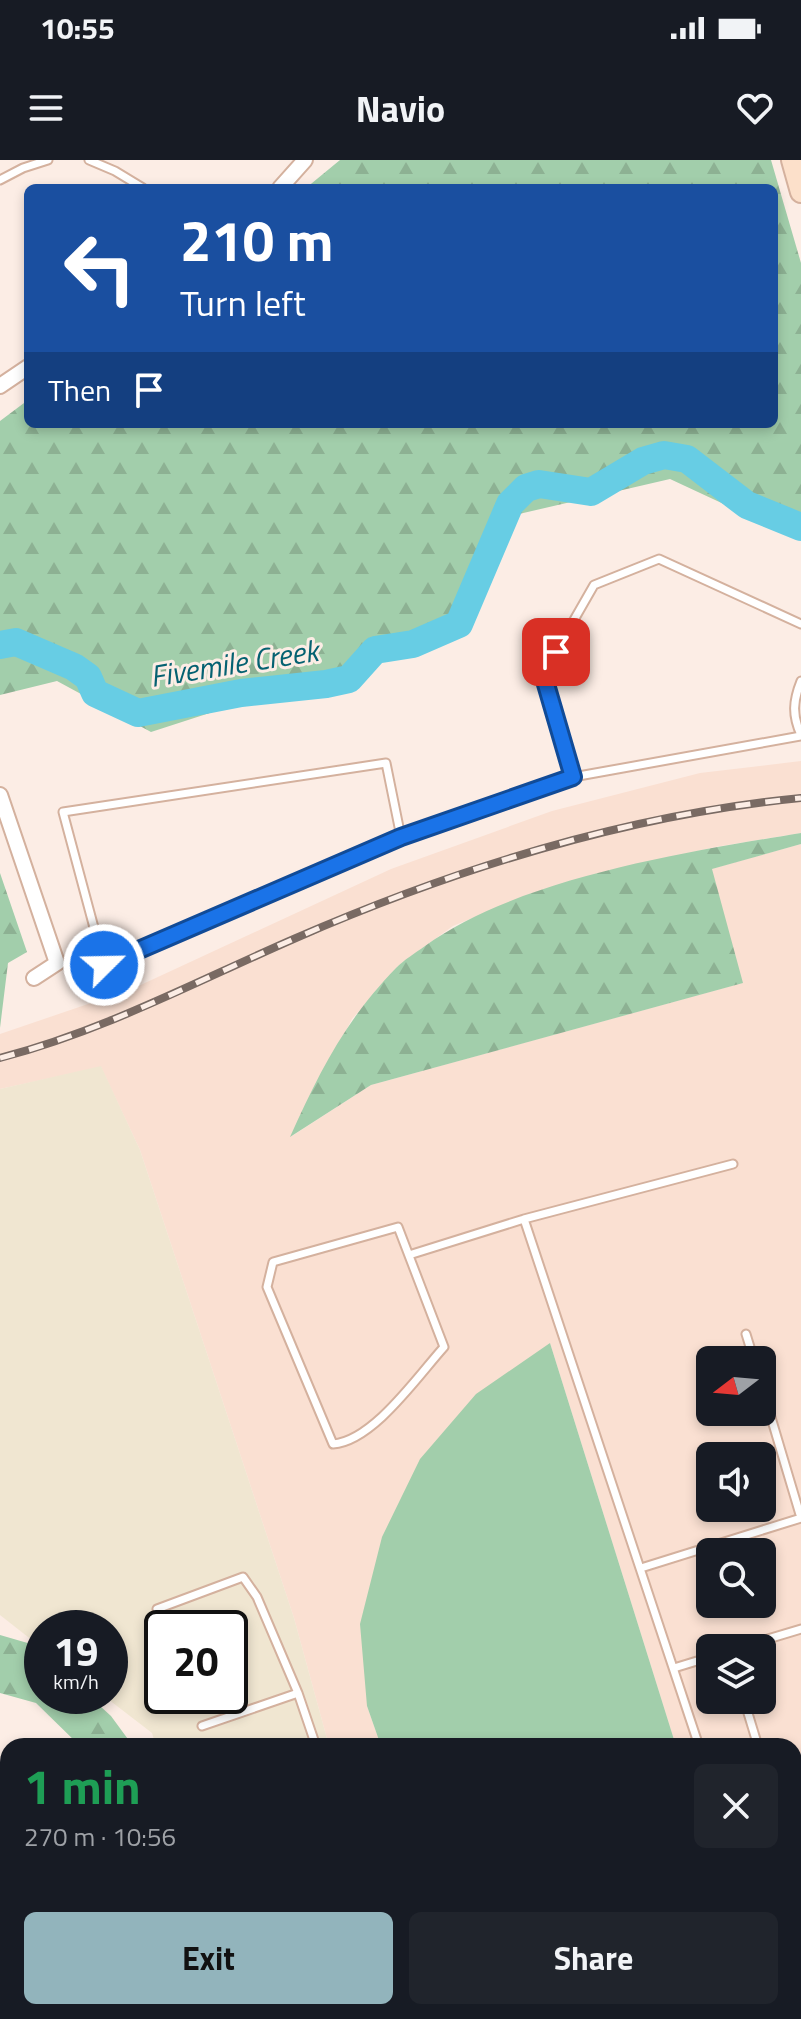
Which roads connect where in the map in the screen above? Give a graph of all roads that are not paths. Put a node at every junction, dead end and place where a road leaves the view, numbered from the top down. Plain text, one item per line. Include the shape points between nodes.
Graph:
1 (48, 160) edge
2 (89, 160) edge
3 (305, 160) edge
4 (792, 160) edge
5 (104, 163) edge
6 (0, 180) edge
7 (137, 184) edge
8 (284, 184) edge
9 (801, 192) edge
10 (24, 370) edge
11 (0, 386) edge
12 (801, 624) edge
13 (801, 681) edge
14 (801, 736) edge
15 (573, 777) junction
16 (0, 795) edge
17 (401, 837) junction
18 (34, 978) dead end
19 (733, 1164) dead end
20 (524, 1219) junction
21 (409, 1255) junction
22 (746, 1334) dead end
23 (750, 1346) edge
24 (774, 1426) edge
25 (641, 1568) junction
26 (157, 1609) dead end
27 (801, 1629) edge
28 (776, 1637) edge
29 (696, 1661) edge
30 (674, 1668) junction
31 (298, 1693) junction
32 (748, 1714) edge
33 (202, 1726) dead end
34 (313, 1738) edge
35 (696, 1738) edge
36 (756, 1738) edge

1 - 6 lane
2 - 5 lane
3 - 8 street
4 - 9 main road
5 - 7 lane
10 - 11 street
12 - 15 lane via 659,559 594,585 543,674
13 - 14 lane via 793,718
14 - 15 lane
15 - 17 lane
16 - 18 street via 57,963
17 - 17 lane via 104,965 63,812 386,763
19 - 20 lane
20 - 21 lane
20 - 25 lane
21 - 21 lane via 398,1227 273,1262 267,1287 333,1444 348,1443 382,1416 444,1347
22 - 23 lane
24 - 25 lane via 801,1518
25 - 30 lane
26 - 31 lane via 243,1577 257,1597
27 - 28 lane
29 - 30 lane
30 - 35 lane
31 - 33 lane
31 - 34 lane
32 - 36 lane

